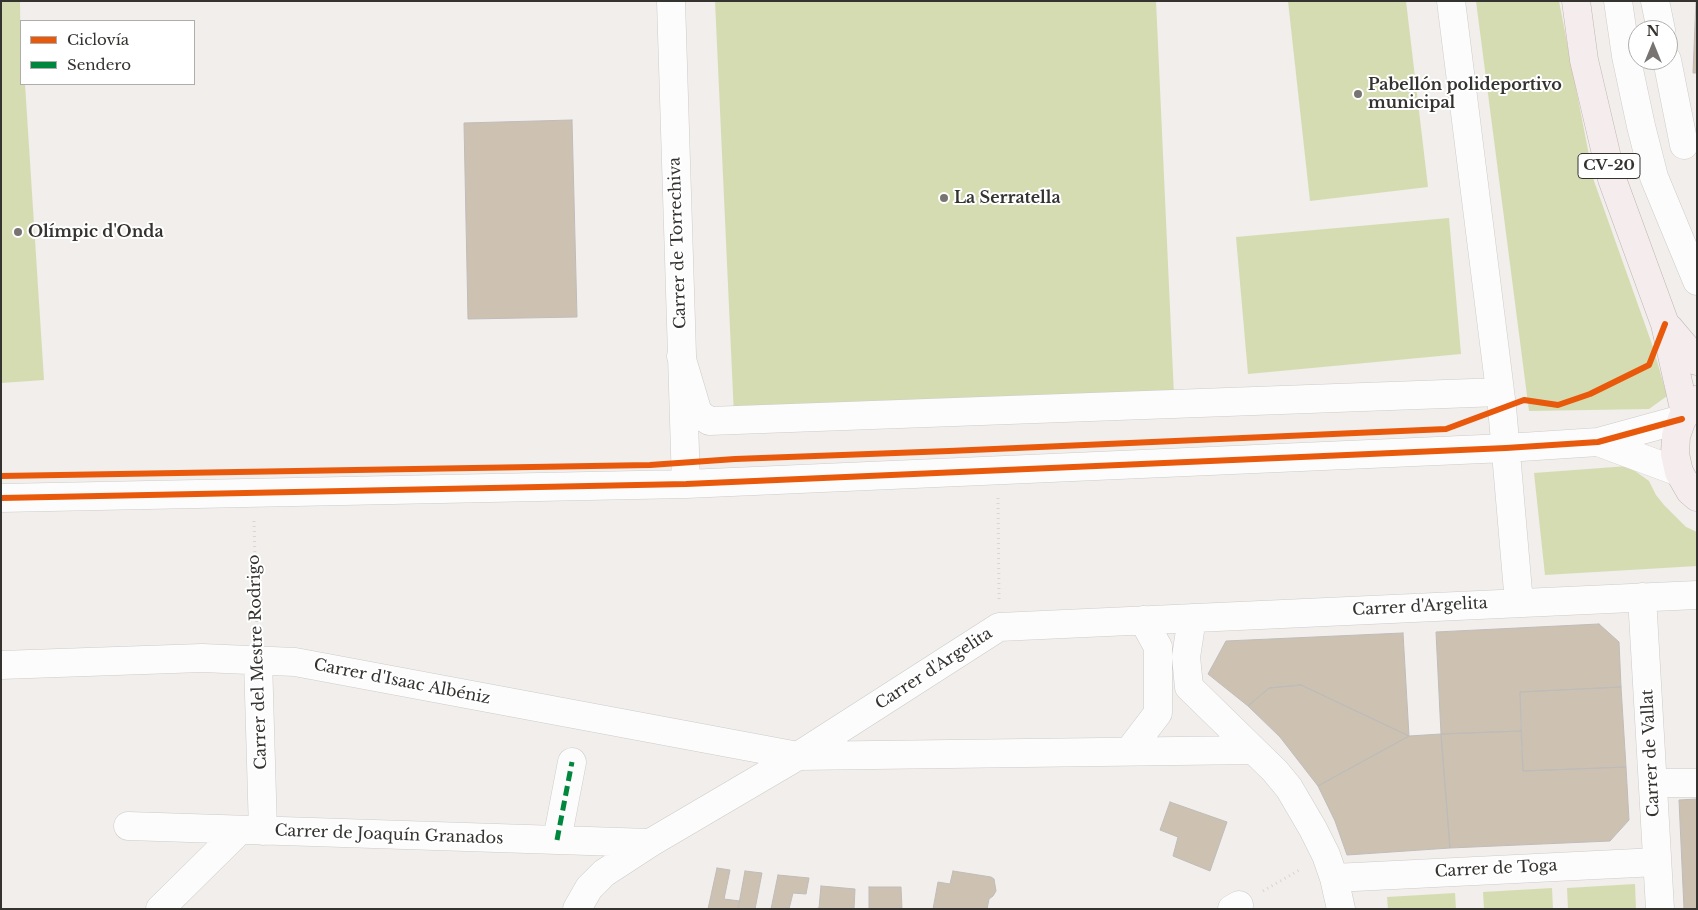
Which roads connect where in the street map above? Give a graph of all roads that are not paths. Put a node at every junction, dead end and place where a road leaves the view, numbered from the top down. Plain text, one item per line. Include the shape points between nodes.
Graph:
1 (671, 1) edge
2 (1451, 1) edge
3 (1576, 1) edge
4 (1618, 1) edge
5 (1655, 1) edge
6 (1659, 20) edge
7 (1670, 70) edge
8 (1690, 144) edge
9 (1647, 152) junction
10 (1697, 281) edge
11 (1665, 324) junction
12 (681, 356) junction
13 (1697, 361) edge
14 (1500, 392) junction
15 (1688, 411) edge
16 (1598, 442) junction
17 (1506, 448) junction
18 (1679, 472) junction
19 (686, 484) junction
20 (1697, 497) edge
21 (1, 498) edge
22 (1697, 595) edge
23 (1642, 597) junction
24 (1518, 603) junction
25 (1192, 618) junction
26 (1144, 620) junction
27 (258, 660) junction
28 (1, 665) edge
29 (1189, 687) junction
30 (1253, 750) junction
31 (1141, 751) junction
32 (798, 756) junction
33 (572, 762) dead end
34 (1653, 783) junction
35 (1697, 783) edge
36 (128, 826) dead end
37 (252, 830) junction
38 (557, 840) junction
39 (650, 843) junction
40 (1657, 862) junction
41 (1330, 867) junction
42 (160, 909) edge
43 (577, 909) edge
44 (1341, 909) edge
45 (1660, 909) edge

1 - 12 street, Carrer de Torrechiva
2 - 14 street
3 - 11 main road, CV-20 via 1584,60 1612,179
4 - 9 street via 1626,56
5 - 6 street
7 - 8 street
8 - 9 street
9 - 10 street via 1654,177
11 - 13 main road, CV-20
11 - 15 main road, CV-20
12 - 14 street via 698,413 709,421
12 - 19 street, Carrer de Torrechiva
14 - 17 street
15 - 16 street
15 - 18 main road, CV-20 via 1676,436
16 - 17 street
16 - 18 street
17 - 19 street
17 - 24 street
18 - 20 main road, CV-20
19 - 21 street
22 - 23 street, Carrer d'Argelita
23 - 24 street, Carrer d'Argelita
23 - 34 street, Carrer de Vallat
24 - 25 street, Carrer d'Argelita
25 - 26 street, Carrer d'Argelita
25 - 29 street via 1186,657
26 - 31 street via 1158,647 1158,713
26 - 32 street, Carrer d'Argelita via 999,627
27 - 28 street, Carrer d'Isaac Albéniz via 202,658
27 - 32 street, Carrer d'Isaac Albéniz via 295,662
27 - 37 street, Carrer del Mestre Rodrigo
29 - 30 street
29 - 31 street
30 - 31 street, Carrer d'Argelita
30 - 41 street via 1289,788
31 - 32 street, Carrer d'Argelita
32 - 39 street, Carrer d'Argelita
33 - 38 street
34 - 35 street
34 - 40 street, Carrer de Vallat
36 - 37 street, Carrer de Joaquín Granados
37 - 38 street, Carrer de Joaquín Granados
37 - 42 street
38 - 39 street, Carrer de Joaquín Granados
39 - 43 street, Carrer d'Argelita via 604,873 588,888
40 - 41 street, Carrer de Toga
40 - 45 street, Carrer de Vallat
41 - 44 street

